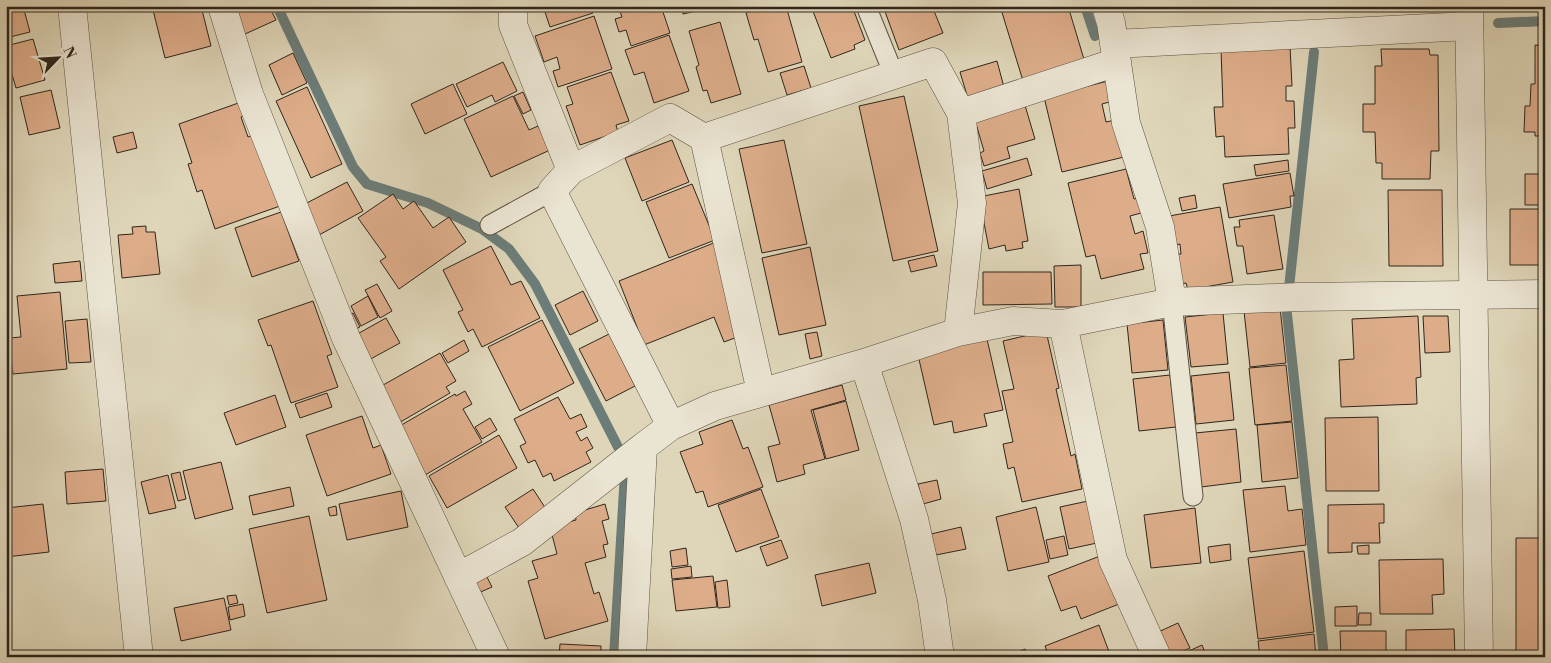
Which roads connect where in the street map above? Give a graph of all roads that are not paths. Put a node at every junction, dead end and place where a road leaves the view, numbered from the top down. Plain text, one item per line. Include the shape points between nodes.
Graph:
1 (72, 6) edge
2 (222, 6) edge
3 (513, 6) edge
4 (866, 6) edge
5 (1106, 6) edge
6 (1469, 16) edge
7 (1115, 53) junction
8 (894, 75) junction
9 (961, 113) junction
10 (704, 138) junction
11 (571, 170) junction
12 (552, 191) junction
13 (490, 225) dead end
14 (1545, 294) edge
15 (1473, 295) junction
16 (1172, 302) junction
17 (1063, 324) junction
18 (958, 332) junction
19 (864, 363) junction
20 (761, 392) junction
21 (671, 426) junction
22 (642, 446) junction
23 (1193, 496) dead end
24 (458, 577) junction
25 (139, 657) edge
26 (496, 657) edge
27 (632, 657) edge
28 (940, 657) edge
29 (1157, 657) edge
30 (1479, 657) edge

1 - 25 street
2 - 24 street via 250,94 346,338
3 - 11 street via 513,25
4 - 8 lane
5 - 7 street
6 - 7 street
6 - 15 street
7 - 9 street
7 - 16 street via 1126,123 1160,226
8 - 9 street via 933,62
8 - 10 street
9 - 18 street via 972,203
10 - 11 street via 670,118
10 - 20 street
11 - 12 street
12 - 13 lane
12 - 21 street
14 - 15 street
15 - 16 street
15 - 30 street
16 - 17 street
16 - 23 lane
17 - 18 street via 1013,321
17 - 29 street via 1114,560
18 - 19 street
19 - 20 street
19 - 28 street via 914,519 932,600
20 - 21 street via 715,406
21 - 22 street
22 - 24 street via 522,542
22 - 27 street
24 - 26 street

